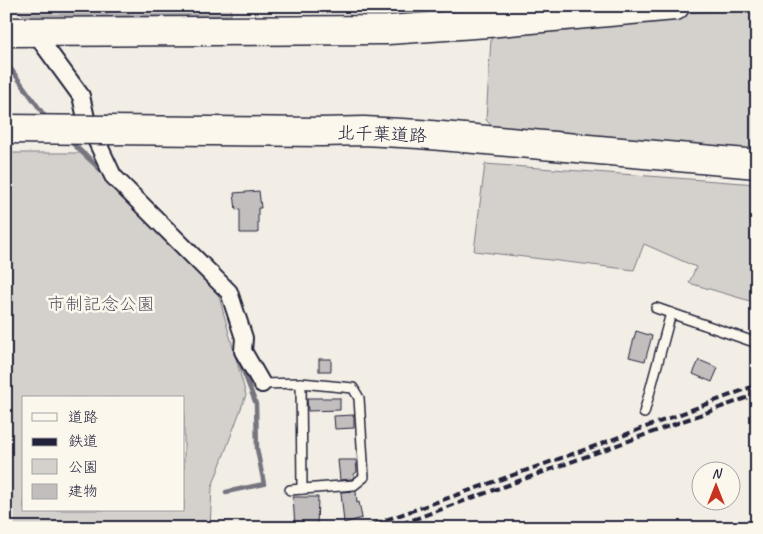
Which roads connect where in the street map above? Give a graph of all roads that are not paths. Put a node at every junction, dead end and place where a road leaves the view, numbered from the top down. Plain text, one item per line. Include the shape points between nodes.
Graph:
1 (675, 6) edge
2 (6, 32) edge
3 (43, 44) dead end
4 (6, 130) edge
5 (757, 164) edge
6 (656, 308) dead end
7 (671, 314) junction
8 (757, 342) edge
9 (301, 383) junction
10 (262, 384) joint
11 (644, 413) dead end
12 (302, 489) junction
13 (290, 490) dead end

1 - 2 highway via 488,16 388,30
3 - 10 street via 81,96 86,118 112,176 229,292 244,338 243,351
4 - 5 highway, 北千葉道路, bridge via 364,131
6 - 7 lane
7 - 8 lane
7 - 11 lane
9 - 10 lane
9 - 12 lane
9 - 12 lane via 353,388 360,398 364,477 354,485
12 - 13 lane

